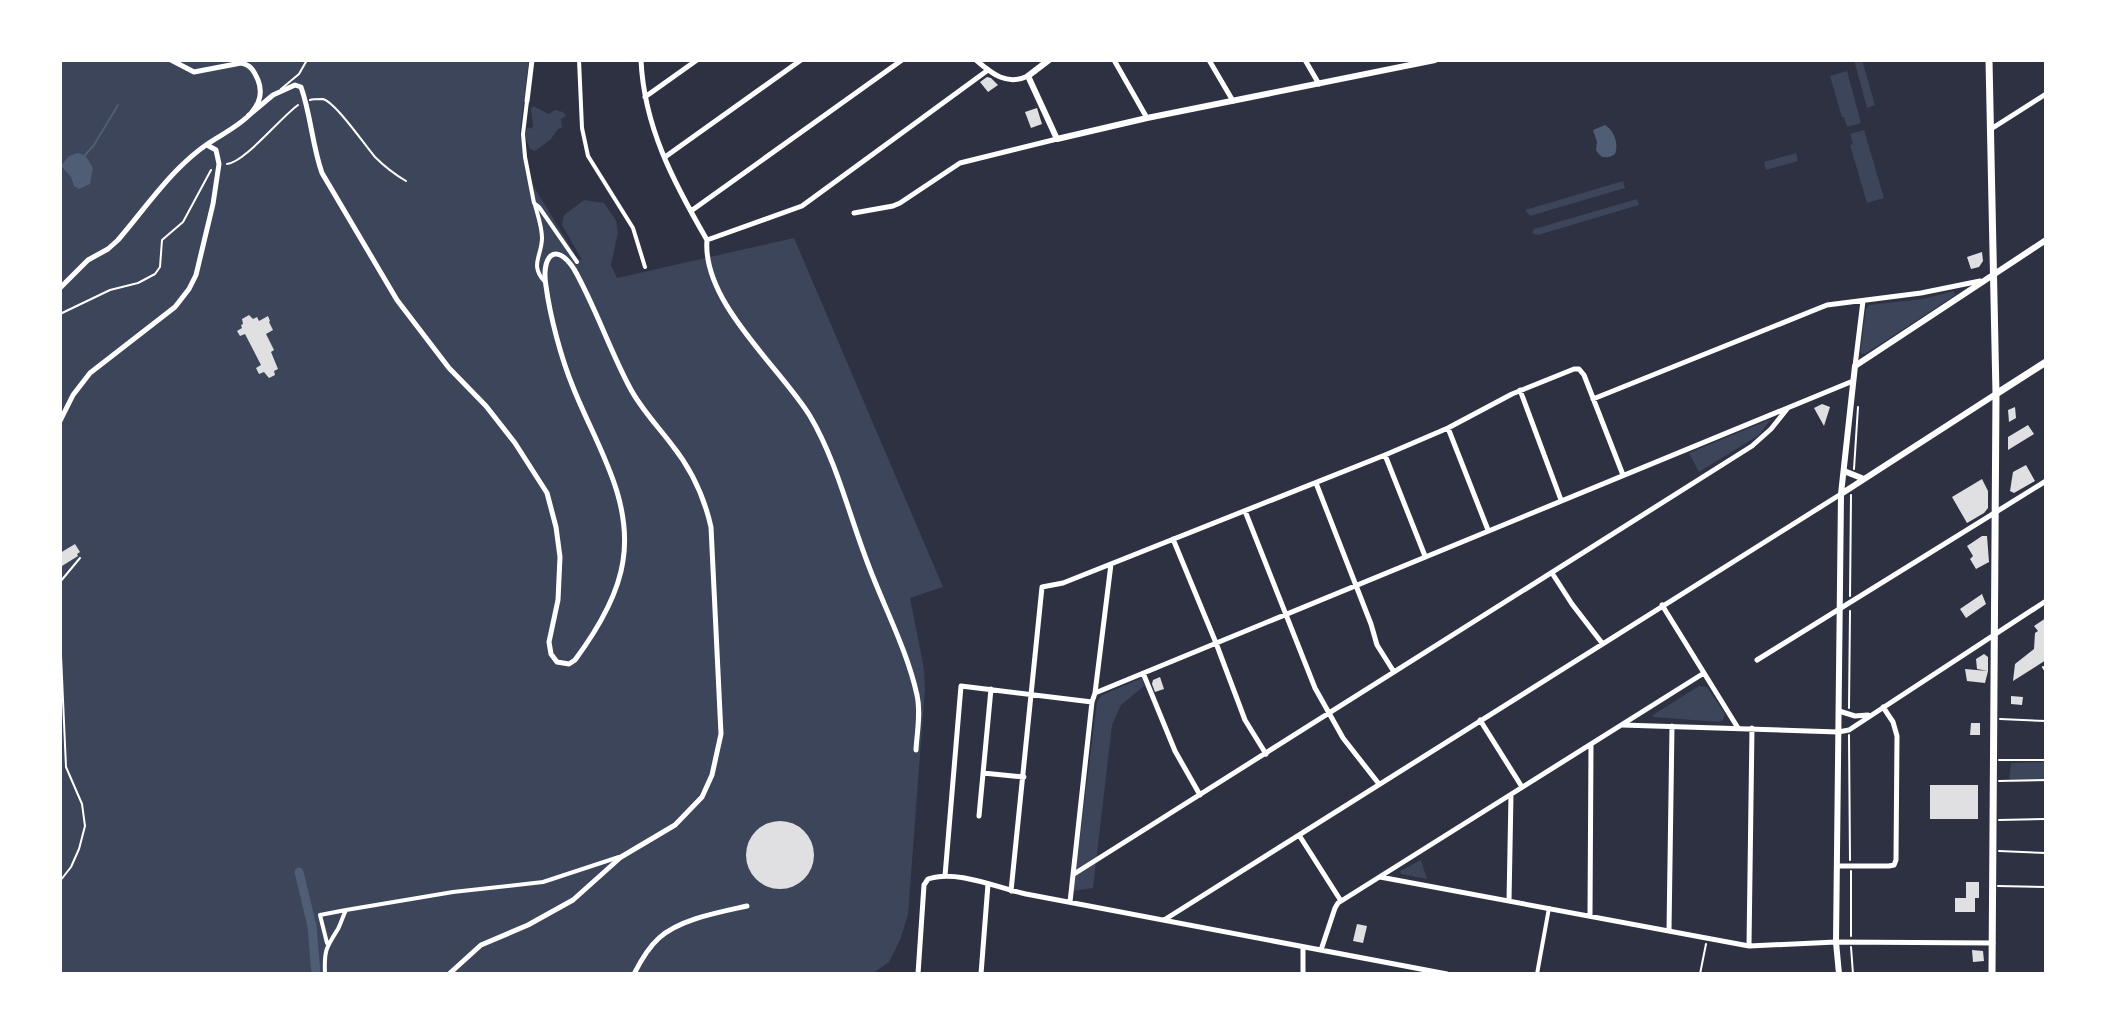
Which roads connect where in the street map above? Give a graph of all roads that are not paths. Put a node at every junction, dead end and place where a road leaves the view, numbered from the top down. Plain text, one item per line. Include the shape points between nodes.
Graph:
1 (171, 60) edge
2 (307, 60) edge
3 (532, 60) edge
4 (579, 60) edge
5 (641, 60) edge
6 (697, 60) edge
7 (801, 60) edge
8 (902, 60) edge
9 (976, 60) edge
10 (1049, 60) edge
11 (1114, 60) edge
12 (1209, 60) edge
13 (1305, 60) edge
14 (1435, 60) edge
15 (1989, 60) edge
16 (1403, 63) edge
17 (988, 70) junction
18 (1028, 76) junction
19 (1319, 85) junction
20 (2046, 94) edge
21 (273, 95) junction
22 (645, 97) junction
23 (527, 101) joint
24 (1233, 101) junction
25 (248, 116) junction
26 (1147, 118) junction
27 (1991, 129) junction
28 (1057, 139) junction
29 (207, 145) junction
30 (665, 157) junction
31 (534, 203) junction
32 (691, 211) junction
33 (854, 213) dead end
34 (707, 240) junction
35 (2046, 240) edge
36 (577, 262) dead end
37 (645, 267) dead end
38 (1993, 274) junction
39 (1983, 281) junction
40 (545, 282) junction
41 (60, 288) edge
42 (1863, 301) junction
43 (2046, 362) edge
44 (1855, 366) junction
45 (1853, 381) junction
46 (1520, 390) junction
47 (1996, 394) junction
48 (1593, 399) junction
49 (1787, 409) junction
50 (60, 421) edge
51 (1448, 428) junction
52 (1385, 455) junction
53 (1844, 471) junction
54 (1623, 475) junction
55 (1864, 479) junction
56 (2046, 481) edge
57 (1316, 483) junction
58 (1841, 494) junction
59 (1561, 500) junction
60 (1245, 511) junction
61 (1995, 514) junction
62 (1488, 530) junction
63 (1173, 539) junction
64 (1425, 556) junction
65 (1111, 564) junction
66 (1552, 573) junction
67 (1356, 585) junction
68 (2046, 601) edge
69 (1662, 605) junction
70 (1841, 609) junction
71 (1285, 614) junction
72 (60, 633) edge
73 (1995, 633) junction
74 (1216, 643) junction
75 (1602, 643) junction
76 (1757, 660) dead end
77 (1394, 672) junction
78 (1143, 673) junction
79 (1704, 673) junction
80 (991, 689) junction
81 (1031, 693) junction
82 (1095, 693) junction
83 (1092, 702) junction
84 (1883, 706) junction
85 (1839, 711) junction
86 (1329, 714) junction
87 (1869, 715) junction
88 (1480, 720) junction
89 (1620, 725) junction
90 (1672, 726) junction
91 (1738, 728) junction
92 (1752, 728) junction
93 (1838, 732) junction
94 (1591, 744) junction
95 (916, 750) dead end
96 (1266, 754) junction
97 (983, 773) junction
98 (1024, 777) junction
99 (1379, 784) junction
100 (1522, 787) junction
101 (1511, 794) junction
102 (1200, 795) junction
103 (979, 816) dead end
104 (1299, 835) junction
105 (621, 857) junction
106 (1837, 866) junction
107 (1074, 874) junction
108 (945, 876) junction
109 (1380, 877) junction
110 (60, 881) edge
111 (988, 884) junction
112 (1011, 891) junction
113 (1341, 901) junction
114 (1509, 901) junction
115 (1070, 902) junction
116 (747, 906) dead end
117 (1549, 908) junction
118 (346, 910) junction
119 (1590, 916) junction
120 (1164, 920) junction
121 (1669, 931) junction
122 (1836, 942) junction
123 (327, 943) junction
124 (1993, 943) junction
125 (1749, 946) junction
126 (1303, 947) junction
127 (1321, 950) junction
128 (325, 974) edge
129 (449, 974) edge
130 (634, 974) edge
131 (918, 974) edge
132 (981, 974) edge
133 (1303, 974) edge
134 (1447, 974) edge
135 (1537, 974) edge
136 (1839, 974) edge
137 (1992, 974) edge

1 - 25 street via 194,72 248,65 261,90
2 - 21 lane via 299,74
3 - 23 street
4 - 37 street via 588,156 633,228
5 - 22 street
6 - 22 street
7 - 30 street
8 - 32 street
9 - 17 street
10 - 18 street
11 - 26 street
12 - 24 street
13 - 19 street
14 - 16 street
15 - 27 main road
16 - 19 street
17 - 18 street via 1016,81
17 - 34 street via 802,206
18 - 28 street
19 - 24 street
20 - 27 street
21 - 25 street
21 - 40 street via 301,87 322,173 397,300 515,443 547,493 560,557 549,649 563,664 581,653 616,590 625,526 620,496 566,369
22 - 30 street
23 - 31 street via 523,134
24 - 26 street
25 - 29 street
26 - 28 street
27 - 38 main road
28 - 33 street via 960,163 900,203
29 - 41 street via 178,169 118,240
29 - 50 street via 219,156 213,204 196,275 183,300 90,373
30 - 32 street
31 - 36 street
31 - 40 street via 543,241 537,273
32 - 34 street
34 - 95 street via 711,269 729,309 810,417 836,472 913,679 918,699
35 - 38 street
38 - 39 street
38 - 47 main road
39 - 42 street
39 - 44 street
40 - 105 street via 548,257 559,255 571,264 630,388 696,481 711,527 721,721 717,760 702,797 686,816
42 - 44 street
42 - 48 street via 1827,305
43 - 47 main road
44 - 45 street
45 - 49 street
45 - 53 street
46 - 48 street via 1579,369
46 - 51 street
46 - 59 street
47 - 55 street
47 - 61 main road
48 - 54 street
49 - 54 street
49 - 66 street via 1752,446
51 - 52 street
51 - 62 street
52 - 57 street
52 - 64 street
53 - 55 street
53 - 58 street
54 - 59 street
55 - 58 street
56 - 61 street
57 - 60 street
57 - 67 street
58 - 69 street
58 - 70 street
59 - 62 street
60 - 63 street
60 - 71 street
61 - 70 street
61 - 73 main road
62 - 64 street
63 - 65 street
63 - 74 street
64 - 67 street
65 - 81 street via 1042,587
65 - 82 street
66 - 75 street
66 - 77 street
67 - 71 street
67 - 77 street via 1377,645
68 - 73 street
69 - 75 street
69 - 79 street
70 - 76 street
70 - 85 street
71 - 74 street
71 - 86 street
72 - 110 lane via 66,767 85,826 71,867
73 - 84 street
73 - 124 main road
74 - 78 street
74 - 96 street via 1245,720
75 - 88 street
77 - 86 street
78 - 82 street
78 - 102 street via 1175,751
79 - 89 street
79 - 91 street
80 - 81 street
80 - 97 street
80 - 108 street via 961,686
81 - 83 street
81 - 98 street
82 - 83 street
83 - 107 street
84 - 87 street
84 - 106 street via 1897,736 1896,860 1889,866
85 - 87 street
85 - 93 street
86 - 96 street
86 - 99 street
87 - 93 street
88 - 99 street
88 - 100 street
89 - 90 street
89 - 94 street
90 - 91 street
90 - 121 street
91 - 92 street
92 - 93 street
92 - 125 street
93 - 106 street
94 - 100 street
94 - 119 street
96 - 102 street
97 - 98 street
97 - 103 street
98 - 112 street
99 - 104 street
100 - 101 street
101 - 109 street
101 - 114 street
102 - 107 street
104 - 113 street
104 - 120 street
105 - 118 street via 543,882
105 - 129 street via 573,900 481,945
106 - 122 street
107 - 115 street
108 - 111 street
108 - 131 street via 924,885
109 - 113 street
109 - 114 street
111 - 112 street
111 - 132 street
112 - 115 street
113 - 127 street
114 - 117 street
115 - 120 street
116 - 130 street via 694,920 659,938
117 - 119 street
117 - 135 street
118 - 123 street
118 - 123 street via 320,915
119 - 121 street
120 - 126 street
121 - 125 street
122 - 124 street
122 - 125 street
122 - 136 street
123 - 128 street
124 - 137 main road
126 - 127 street
126 - 133 street
127 - 134 street

